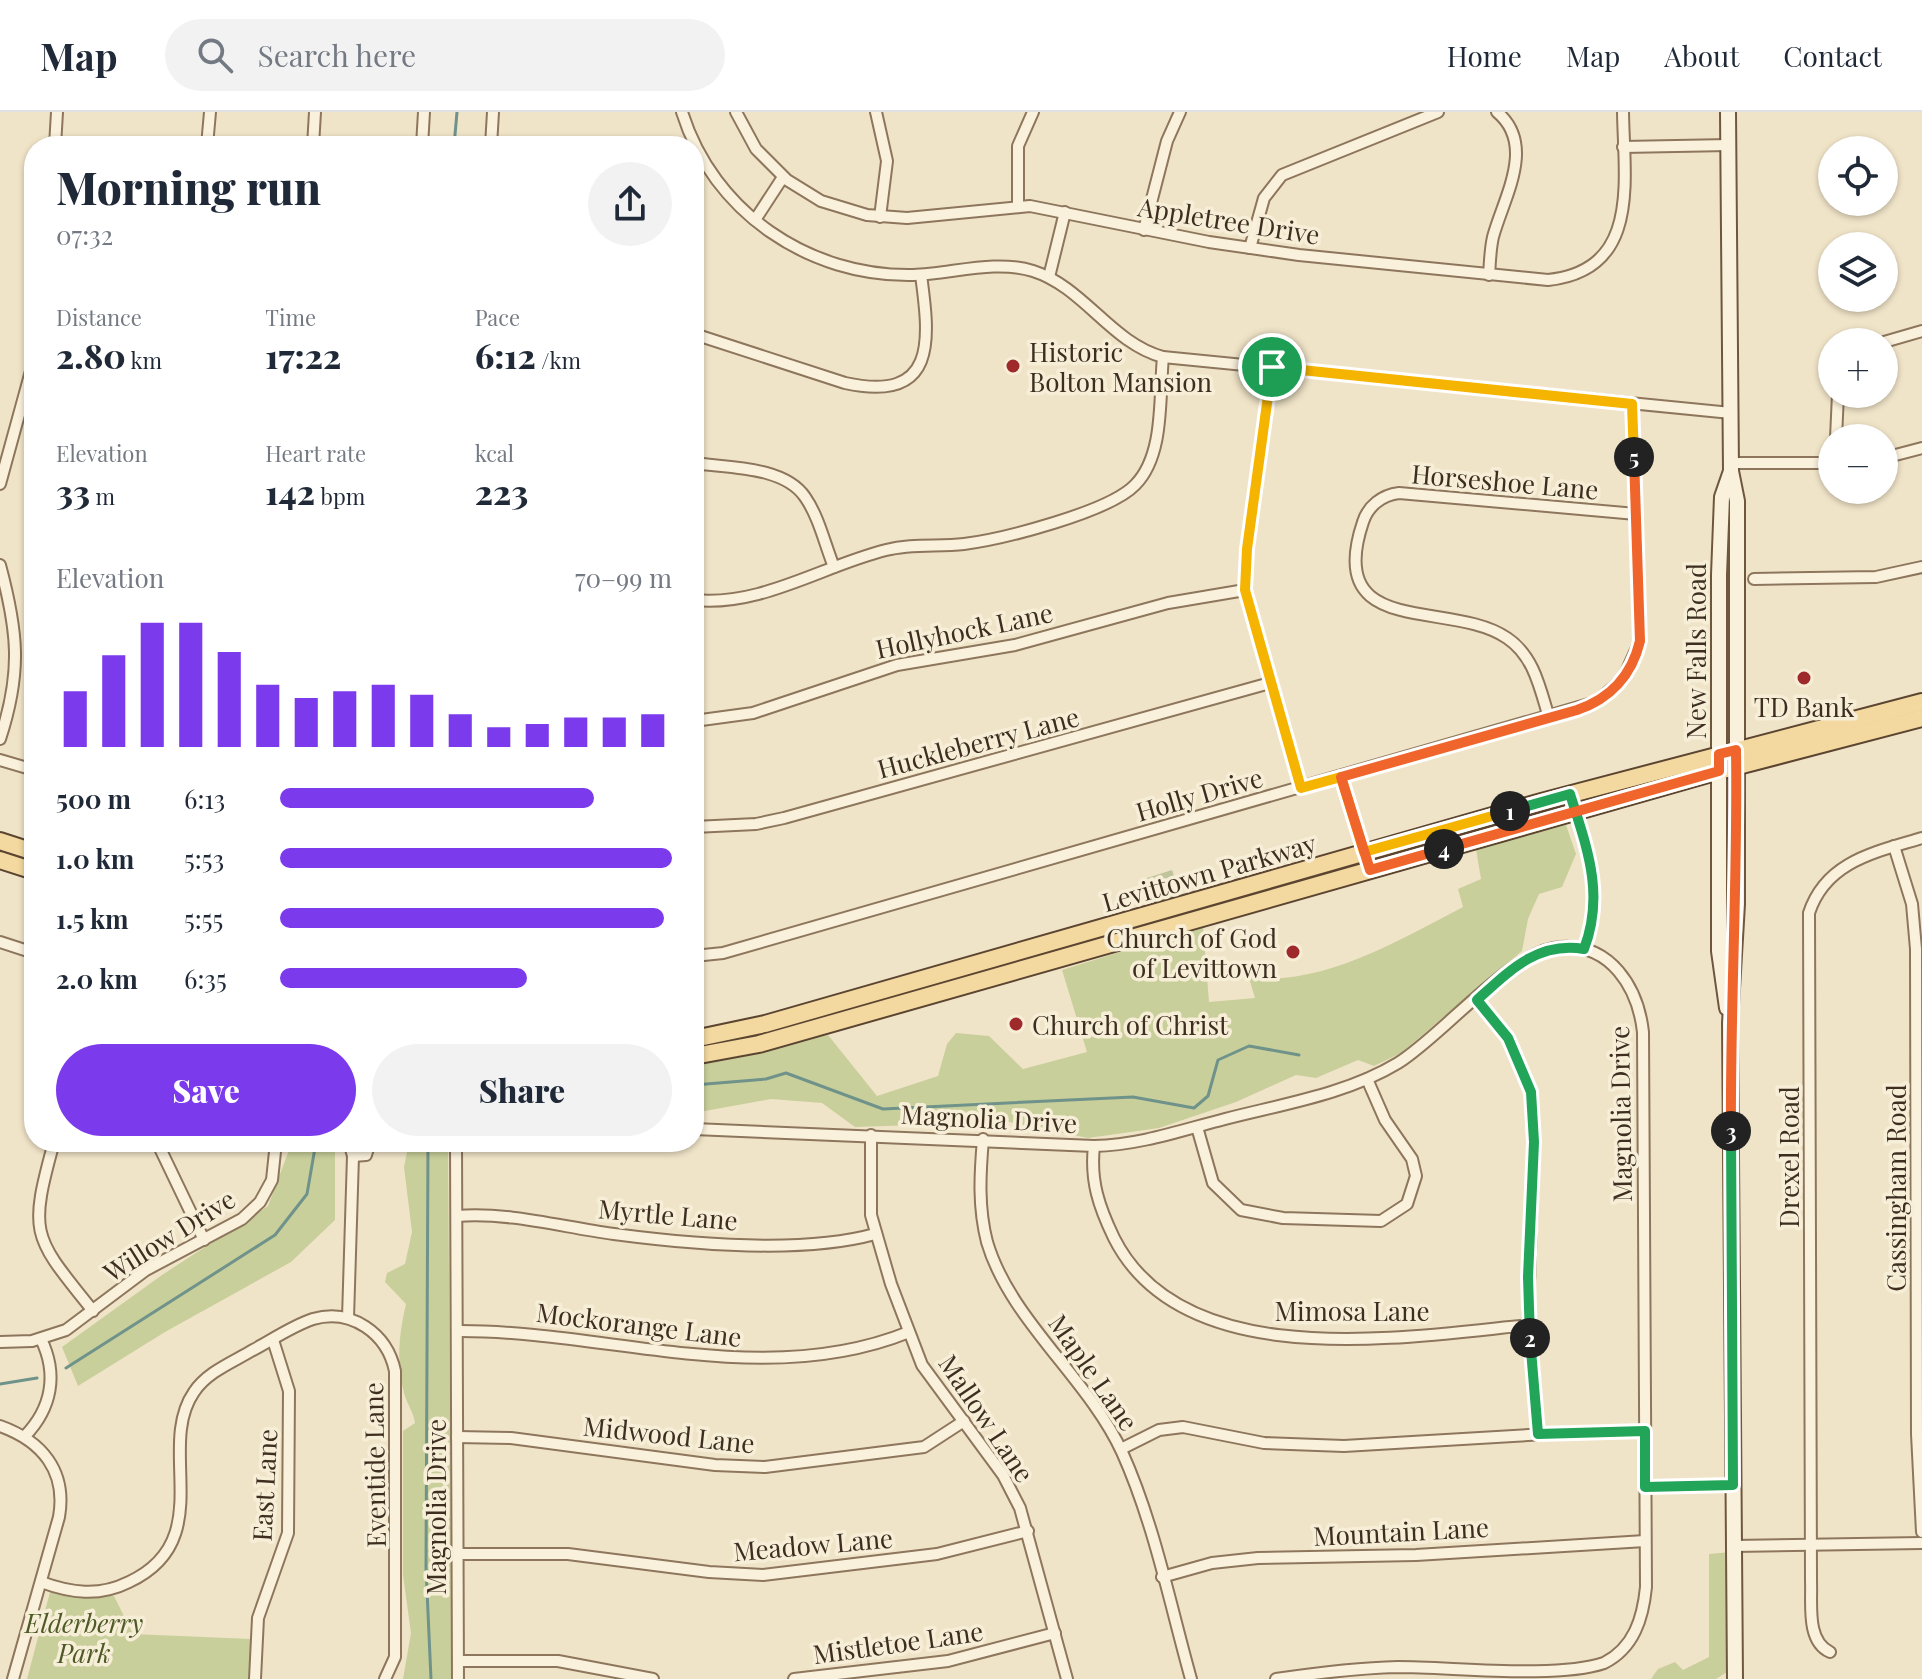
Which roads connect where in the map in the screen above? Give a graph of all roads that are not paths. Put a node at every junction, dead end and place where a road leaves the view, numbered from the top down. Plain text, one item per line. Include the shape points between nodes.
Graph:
1 (57, 112) edge
2 (210, 112) edge
3 (315, 112) edge
4 (424, 112) edge
5 (493, 112) edge
6 (682, 112) edge
7 (736, 112) edge
8 (876, 112) edge
9 (1033, 112) edge
10 (1180, 112) edge
11 (1438, 112) edge
12 (1497, 112) edge
13 (1623, 112) edge
14 (1728, 112) edge
15 (56, 136) edge
16 (208, 136) edge
17 (314, 136) edge
18 (423, 136) edge
19 (492, 136) edge
20 (693, 136) edge
21 (1729, 145) junction
22 (1623, 147) junction
23 (704, 160) edge
24 (783, 177) junction
25 (1018, 206) junction
26 (1065, 212) junction
27 (880, 217) junction
28 (755, 220) junction
29 (1144, 230) junction
30 (1250, 248) junction
31 (921, 275) junction
32 (1489, 275) junction
33 (1049, 277) junction
34 (1922, 331) edge
35 (704, 337) edge
36 (1898, 338) edge
37 (1163, 357) junction
38 (1272, 367) junction
39 (24, 396) edge
40 (1632, 404) junction
41 (1731, 413) junction
42 (1922, 448) edge
43 (1898, 454) edge
44 (1818, 464) edge
45 (704, 465) edge
46 (1731, 467) junction
47 (0, 484) edge
48 (1636, 514) junction
49 (0, 565) edge
50 (834, 567) junction
51 (1922, 567) edge
52 (1754, 579) dead end
53 (1245, 590) junction
54 (704, 600) edge
55 (1270, 683) junction
56 (1922, 702) edge
57 (1549, 718) junction
58 (1922, 718) edge
59 (704, 720) edge
60 (0, 739) edge
61 (1736, 758) junction
62 (0, 760) edge
63 (1719, 763) junction
64 (24, 767) edge
65 (1341, 777) junction
66 (1301, 788) junction
67 (1570, 794) junction
68 (1575, 812) junction
69 (704, 827) edge
70 (1922, 838) edge
71 (0, 841) edge
72 (1894, 846) junction
73 (24, 849) edge
74 (1364, 852) junction
75 (0, 860) edge
76 (24, 868) edge
77 (1370, 870) junction
78 (0, 942) edge
79 (1584, 949) junction
80 (24, 950) edge
81 (704, 955) edge
82 (1477, 1000) junction
83 (1730, 1023) junction
84 (704, 1037) edge
85 (704, 1054) edge
86 (1367, 1079) junction
87 (1197, 1127) junction
88 (704, 1129) edge
89 (871, 1135) junction
90 (983, 1139) junction
91 (1094, 1146) junction
92 (51, 1152) edge
93 (162, 1152) edge
94 (276, 1152) edge
95 (352, 1152) edge
96 (367, 1152) edge
97 (456, 1152) edge
98 (353, 1156) junction
99 (457, 1216) junction
100 (875, 1234) junction
101 (204, 1240) junction
102 (1920, 1287) edge
103 (93, 1311) junction
104 (348, 1318) junction
105 (1529, 1325) junction
106 (457, 1331) junction
107 (909, 1332) junction
108 (41, 1339) junction
109 (273, 1340) junction
110 (0, 1342) edge
111 (964, 1421) junction
112 (0, 1426) edge
113 (1645, 1431) junction
114 (1538, 1434) junction
115 (25, 1436) junction
116 (457, 1437) junction
117 (1121, 1449) junction
118 (1733, 1485) junction
119 (1645, 1487) junction
120 (1028, 1531) junction
121 (1922, 1532) edge
122 (1645, 1541) junction
123 (1922, 1543) edge
124 (1811, 1544) junction
125 (1734, 1546) junction
126 (457, 1554) junction
127 (1162, 1577) junction
128 (41, 1582) junction
129 (1055, 1633) junction
130 (1830, 1652) dead end
131 (458, 1661) junction
132 (13, 1679) edge
133 (255, 1679) edge
134 (385, 1679) edge
135 (458, 1679) edge
136 (653, 1679) edge
137 (794, 1679) edge
138 (1067, 1679) edge
139 (1191, 1679) edge
140 (1276, 1679) edge
141 (1735, 1679) edge

1 - 15 street
2 - 16 street
3 - 17 street
4 - 18 street
5 - 19 street
6 - 20 street
7 - 24 street, Appletree Drive via 756,149
8 - 27 street via 887,161
9 - 25 street via 1018,146
10 - 29 street
11 - 30 street via 1282,175 1264,198
12 - 32 street via 1511,129 1515,165 1510,195 1493,236
13 - 22 street, Appletree Drive
14 - 21 main road, New Falls Road
21 - 22 street
21 - 41 main road, New Falls Road
22 - 32 street, Appletree Drive via 1622,220 1613,243 1593,266 1548,280
23 - 28 street
24 - 27 street, Appletree Drive via 821,201
24 - 28 street
25 - 26 street, Appletree Drive
25 - 27 street, Appletree Drive
26 - 29 street, Appletree Drive
26 - 33 street
28 - 31 street via 794,248 841,266
29 - 30 street, Appletree Drive
30 - 32 street, Appletree Drive
31 - 33 street via 1015,267
31 - 35 street via 927,346 919,365 892,386 845,383
33 - 37 street via 1130,342
34 - 36 street
37 - 38 street
37 - 50 street via 1152,456 1142,477 1125,494 1091,510 1006,534 965,544 900,547
38 - 40 street
38 - 53 street
39 - 47 street
40 - 41 street
40 - 48 street, Holly Drive
41 - 46 main road, New Falls Road
42 - 43 street
44 - 46 street
45 - 50 street via 778,477 797,488 811,507
46 - 61 main road, New Falls Road via 1737,501
46 - 63 main road, New Falls Road via 1722,497 1719,560
48 - 57 street, Holly Drive via 1641,627 1637,653 1612,691 1587,707
48 - 57 street, Horseshoe Lane via 1399,493 1379,499 1366,515 1357,572 1373,601 1507,638 1531,663
49 - 60 street via 17,660 13,698
50 - 54 street via 736,600
51 - 52 street via 1876,577
53 - 55 street
53 - 59 street, Hollyhock Lane via 1168,603 1015,645 897,665 753,713
55 - 66 street
55 - 69 street, Huckleberry Lane via 784,818
56 - 61 main road
57 - 65 street, Holly Drive
58 - 61 main road
61 - 63 main road
61 - 83 main road, New Falls Road via 1737,904
62 - 64 street
63 - 67 main road, Levittown Parkway
63 - 68 main road, Levittown Parkway
63 - 83 main road, New Falls Road via 1719,951
65 - 66 street, Holly Drive
65 - 74 street
66 - 81 street, Holly Drive
67 - 68 street
67 - 74 main road, Levittown Parkway
68 - 77 main road, Levittown Parkway
68 - 79 street via 1595,890 1595,913
70 - 72 street, Drexel Road
71 - 73 main road
72 - 102 street, Cassingham Road via 1915,918
72 - 124 street, Drexel Road via 1862,856 1835,873 1821,887 1809,913
74 - 77 street
74 - 84 main road, Levittown Parkway via 765,1024
75 - 76 main road
77 - 85 main road, Levittown Parkway via 759,1044
78 - 80 street
79 - 82 street, Magnolia Drive via 1558,947 1537,953
79 - 113 street, Magnolia Drive via 1621,974 1636,996 1642,1020
82 - 86 street, Magnolia Drive via 1425,1044
82 - 105 street via 1508,1038 1531,1092
83 - 118 main road, New Falls Road
86 - 87 street, Magnolia Drive
86 - 87 street via 1385,1120 1412,1159 1416,1176 1407,1204 1381,1221 1283,1218 1241,1210 1213,1183
87 - 91 street, Magnolia Drive
88 - 89 street, Magnolia Drive
89 - 90 street, Magnolia Drive
89 - 100 street, Mallow Lane
90 - 91 street, Magnolia Drive
90 - 117 street, Maple Lane via 980,1196 992,1256
91 - 105 street, Mimosa Lane via 1095,1194 1126,1258 1162,1295 1210,1320 1294,1336 1340,1337
92 - 103 street via 39,1198 39,1229 51,1259
93 - 101 street
94 - 101 street, Willow Drive via 260,1202
95 - 98 street
96 - 98 street
97 - 99 street, Magnolia Drive
98 - 104 street
99 - 100 street, Myrtle Lane via 509,1216 616,1234 775,1245 822,1245
99 - 106 street, Magnolia Drive
100 - 107 street, Mallow Lane
101 - 103 street, Willow Drive via 146,1270
102 - 121 street, Cassingham Road
103 - 108 street, Willow Drive
104 - 109 street via 313,1319
104 - 134 street, Eventide Lane via 377,1336 395,1371 395,1657
105 - 114 street
106 - 107 street, Mockorange Lane via 517,1331 744,1360 872,1346
106 - 116 street, Magnolia Drive
107 - 111 street, Mallow Lane via 930,1378
108 - 110 street, Willow Drive
108 - 115 street via 50,1362 50,1393
109 - 128 street via 213,1373 191,1396 183,1420 180,1514 158,1561 134,1580 99,1592 69,1591
109 - 133 street, East Lane via 289,1391 289,1523 258,1618
111 - 116 street, Midwood Lane via 924,1447 765,1467 511,1438
111 - 120 street, Mallow Lane via 1003,1475
112 - 115 street
113 - 114 street
113 - 119 street, Magnolia Drive
114 - 117 street via 1344,1446 1264,1443 1183,1427 1159,1430
115 - 128 street via 52,1463 61,1495
116 - 126 street, Magnolia Drive
117 - 127 street, Maple Lane via 1142,1499
118 - 119 street
118 - 125 main road, New Falls Road
119 - 122 street, Magnolia Drive
120 - 126 street, Meadow Lane via 937,1554 763,1575 568,1554
120 - 129 street, Mallow Lane
122 - 127 street, Mountain Lane via 1247,1559
122 - 140 street, Magnolia Drive via 1645,1598 1636,1630 1623,1650 1592,1668 1538,1675 1386,1668
123 - 124 street
124 - 125 street
124 - 130 street, Drexel Road via 1813,1631
125 - 141 main road, New Falls Road
126 - 131 street, Magnolia Drive
127 - 139 street, Maple Lane
128 - 132 street
129 - 137 street, Mistletoe Lane via 948,1661
129 - 138 street, Mallow Lane
131 - 135 street, Magnolia Drive
131 - 136 street via 558,1661

